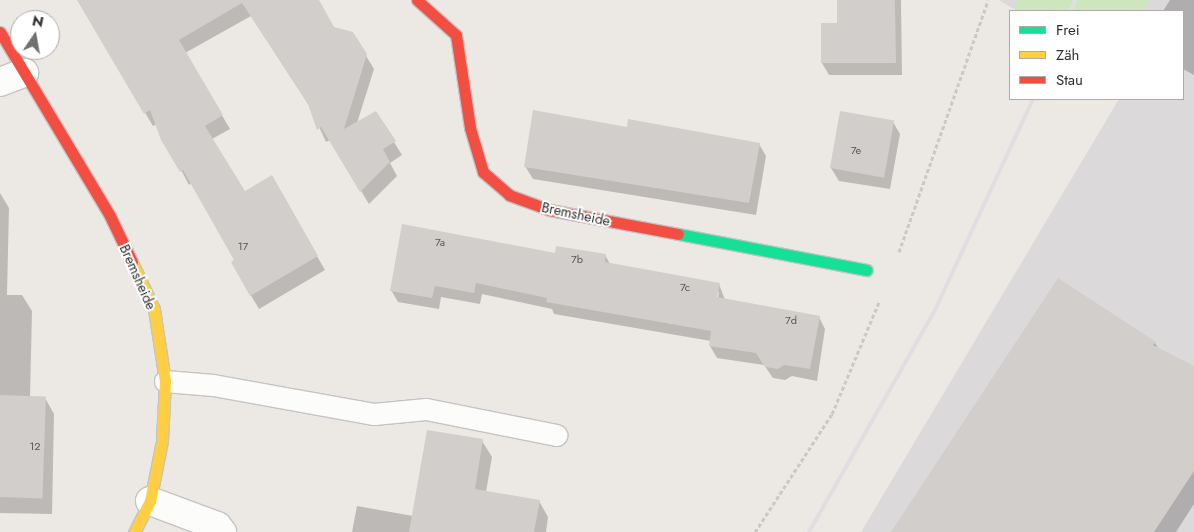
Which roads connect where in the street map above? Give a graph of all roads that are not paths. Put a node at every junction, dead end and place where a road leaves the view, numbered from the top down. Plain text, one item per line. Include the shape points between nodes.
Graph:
1 (417, 0) edge
2 (0, 32) edge
3 (12, 77) edge
4 (867, 270) dead end
5 (164, 381) junction
6 (556, 435) dead end
7 (150, 501) junction
8 (134, 532) edge
9 (222, 532) edge

1 - 4 street, Bremsheide via 456,36 470,128 483,172 509,195 550,210
2 - 3 street, Bremsheide
3 - 5 street, Bremsheide via 110,216 154,309
5 - 6 lane via 213,385 374,414 426,409
5 - 7 street, Bremsheide via 162,441
7 - 8 street, Bremsheide
7 - 9 street via 217,526

